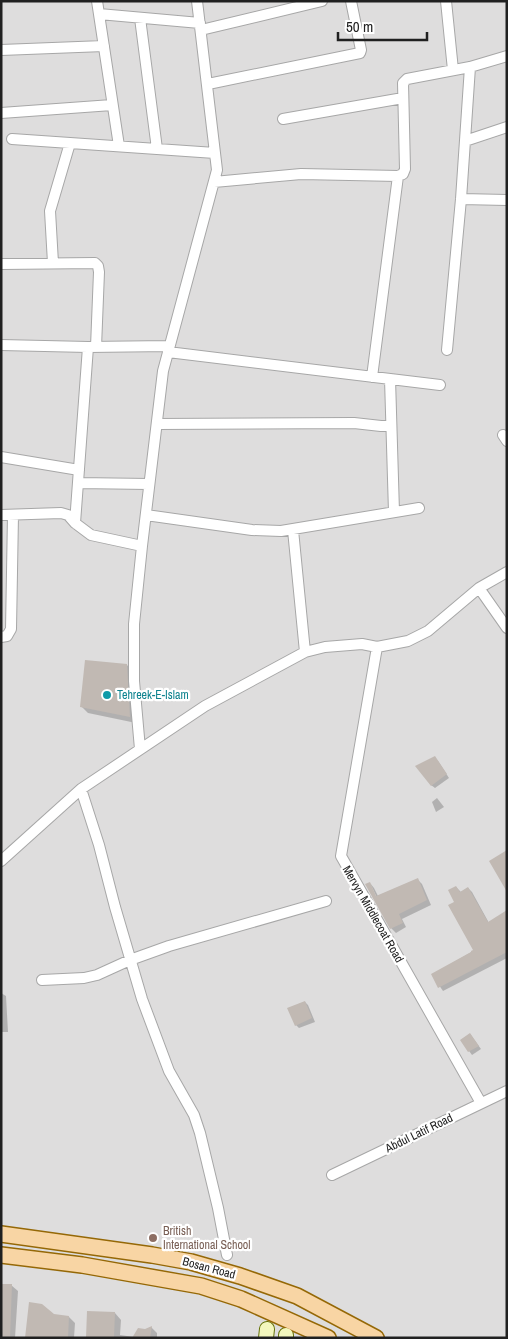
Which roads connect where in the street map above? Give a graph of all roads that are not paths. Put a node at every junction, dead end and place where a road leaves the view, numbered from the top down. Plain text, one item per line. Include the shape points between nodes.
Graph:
1 (98, 1) edge
2 (197, 1) edge
3 (322, 1) edge
4 (352, 1) edge
5 (446, 1) edge
6 (99, 14) junction
7 (140, 18) junction
8 (201, 27) junction
9 (104, 46) junction
10 (1, 50) edge
11 (507, 56) edge
12 (470, 67) junction
13 (453, 70) junction
14 (208, 84) junction
15 (404, 98) junction
16 (112, 105) junction
17 (1, 113) edge
18 (283, 120) dead end
19 (507, 127) edge
20 (12, 139) dead end
21 (465, 140) junction
22 (70, 143) junction
23 (118, 146) junction
24 (157, 149) junction
25 (215, 153) junction
26 (398, 176) junction
27 (214, 182) junction
28 (462, 199) junction
29 (507, 200) edge
30 (53, 263) junction
31 (1, 264) edge
32 (1, 345) edge
33 (92, 347) junction
34 (169, 349) junction
35 (447, 350) dead end
36 (372, 377) junction
37 (390, 379) junction
38 (440, 385) dead end
39 (157, 424) junction
40 (392, 426) junction
41 (1, 457) edge
42 (79, 470) junction
43 (78, 483) junction
44 (149, 484) junction
45 (420, 508) dead end
46 (394, 512) junction
47 (13, 514) junction
48 (1, 515) edge
49 (146, 515) junction
50 (76, 523) junction
51 (293, 530) junction
52 (142, 546) junction
53 (507, 572) edge
54 (479, 588) junction
55 (507, 628) edge
56 (1, 638) edge
57 (377, 647) junction
58 (305, 652) junction
59 (140, 748) junction
60 (81, 789) junction
61 (1, 861) edge
62 (326, 902) dead end
63 (130, 960) junction
64 (42, 980) dead end
65 (507, 1090) edge
66 (481, 1103) junction
67 (332, 1176) dead end
68 (1, 1234) edge
69 (1, 1255) edge
70 (227, 1255) dead end
71 (328, 1338) edge
72 (376, 1338) edge

1 - 6 street
2 - 8 street
3 - 8 street
4 - 14 street via 360,53
5 - 13 street
6 - 7 street
6 - 9 street
7 - 8 street
7 - 24 street
8 - 14 street
9 - 10 street
9 - 16 street
11 - 12 street
12 - 13 street
12 - 21 street
13 - 15 street via 407,79 403,83
14 - 25 street
15 - 18 street
15 - 26 street via 405,169
16 - 17 street
16 - 23 street
19 - 21 street
20 - 22 street
21 - 28 street
22 - 23 street
22 - 30 street via 50,211
23 - 24 street
24 - 25 street
25 - 27 street
26 - 27 street via 301,174
26 - 36 street
27 - 34 street
28 - 29 street
28 - 35 street
30 - 31 street
30 - 33 street via 95,262 98,266
32 - 33 street
33 - 34 street
33 - 42 street
34 - 36 street
34 - 39 street via 163,370
36 - 37 street
37 - 38 street
37 - 40 street
39 - 40 street via 354,423
39 - 44 street
40 - 46 street
41 - 42 street
42 - 43 street
43 - 44 street
43 - 50 street
44 - 49 street
45 - 46 street
46 - 51 street
47 - 48 street
47 - 50 street via 68,514
47 - 56 street via 11,629 7,636
49 - 51 street via 252,530
49 - 52 street
50 - 52 street via 91,535
51 - 58 street
52 - 59 street via 134,624 134,681
53 - 54 street
54 - 55 street
54 - 57 street via 428,631 408,641
57 - 58 street via 362,644
57 - 66 street, Mervyn Middlecoat Road via 341,856
58 - 59 street via 204,706
59 - 60 street
60 - 61 street
60 - 63 street
62 - 63 street
63 - 64 street via 98,975
63 - 70 street via 169,1071 194,1115 200,1133
65 - 66 street, Abdul Latif Road
66 - 67 street, Abdul Latif Road
68 - 72 main road, Bosan Road via 152,1255 240,1276 297,1296
69 - 71 main road, Bosan Road via 82,1265 201,1286 241,1299

